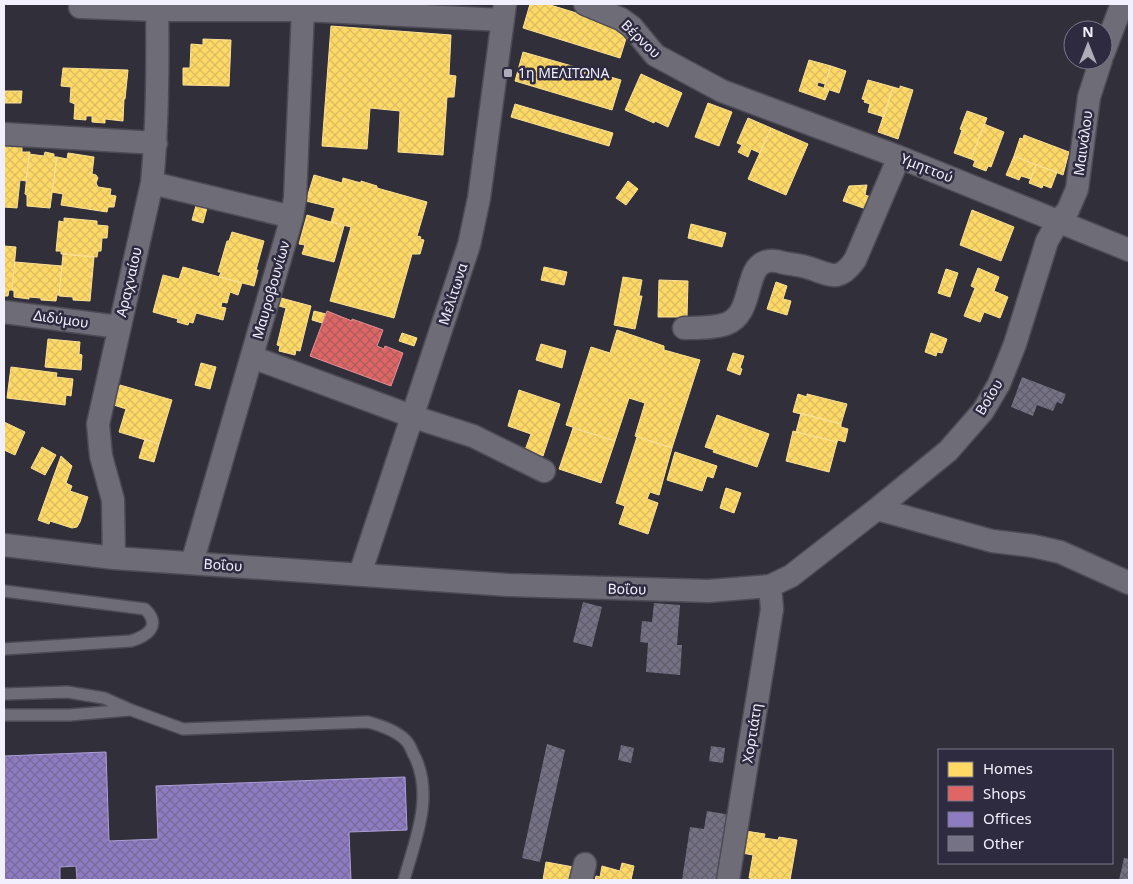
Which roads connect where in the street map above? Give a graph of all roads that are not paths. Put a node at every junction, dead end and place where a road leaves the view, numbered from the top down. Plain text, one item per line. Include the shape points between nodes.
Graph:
1 (585, 4) edge
2 (1122, 4) edge
3 (80, 7) dead end
4 (157, 7) edge
5 (303, 10) junction
6 (504, 12) edge
7 (1113, 28) edge
8 (1098, 70) edge
9 (722, 90) joint
10 (4, 134) edge
11 (156, 143) junction
12 (899, 157) junction
13 (152, 183) junction
14 (292, 217) junction
15 (1058, 222) junction
16 (1129, 250) edge
17 (4, 312) edge
18 (119, 327) junction
19 (684, 328) dead end
20 (252, 357) junction
21 (414, 417) junction
22 (544, 471) dead end
23 (877, 509) junction
24 (4, 545) edge
25 (114, 558) junction
26 (192, 563) junction
27 (360, 574) junction
28 (1129, 583) edge
29 (770, 586) junction
30 (4, 591) edge
31 (4, 649) edge
32 (4, 694) edge
33 (131, 710) junction
34 (4, 715) edge
35 (404, 880) edge
36 (728, 880) edge

1 - 9 street, Βέρνου via 621,19 632,27 655,55
2 - 7 street
3 - 4 street
4 - 5 street
4 - 11 street, Αραχναίου
5 - 6 street
5 - 14 street, Μαυροβουνίων
6 - 21 street, Μελίτωνα via 479,198 469,245
8 - 15 street, Μαινάλου via 1089,97 1077,189 1068,210
9 - 12 street, Υμηττού
10 - 11 street
11 - 13 street, Αραχναίου
12 - 15 street, Υμηττού
12 - 19 street via 855,260 848,269 832,276 805,267 764,262 757,267 744,307 737,317 726,324
13 - 14 street
13 - 18 street, Αραχναίου
14 - 20 street, Μαυροβουνίων
15 - 16 street, Υμηττού
15 - 23 street, Βοΐου via 1047,241 1015,344 999,384 983,411 948,451
17 - 18 street, Διδύμου
18 - 25 street, Αραχναίου via 98,424 101,456 113,500
20 - 21 street
20 - 26 street, Μαυροβουνίων
21 - 22 street via 473,436
21 - 27 street, Μελίτωνα
23 - 28 street via 992,541 1060,552
23 - 29 street, Βοΐου via 791,576
24 - 25 street, Βοΐου
25 - 26 street, Βοΐου
26 - 27 street, Βοΐου
27 - 29 street, Βοΐου via 547,587 709,591
29 - 36 street, Χορτιάτη via 772,609
30 - 31 lane via 145,609 152,620 151,630 130,641
32 - 33 lane via 67,692 104,698
33 - 34 lane
33 - 35 lane via 183,729 368,722 383,725 407,742 419,766 424,786 422,818

